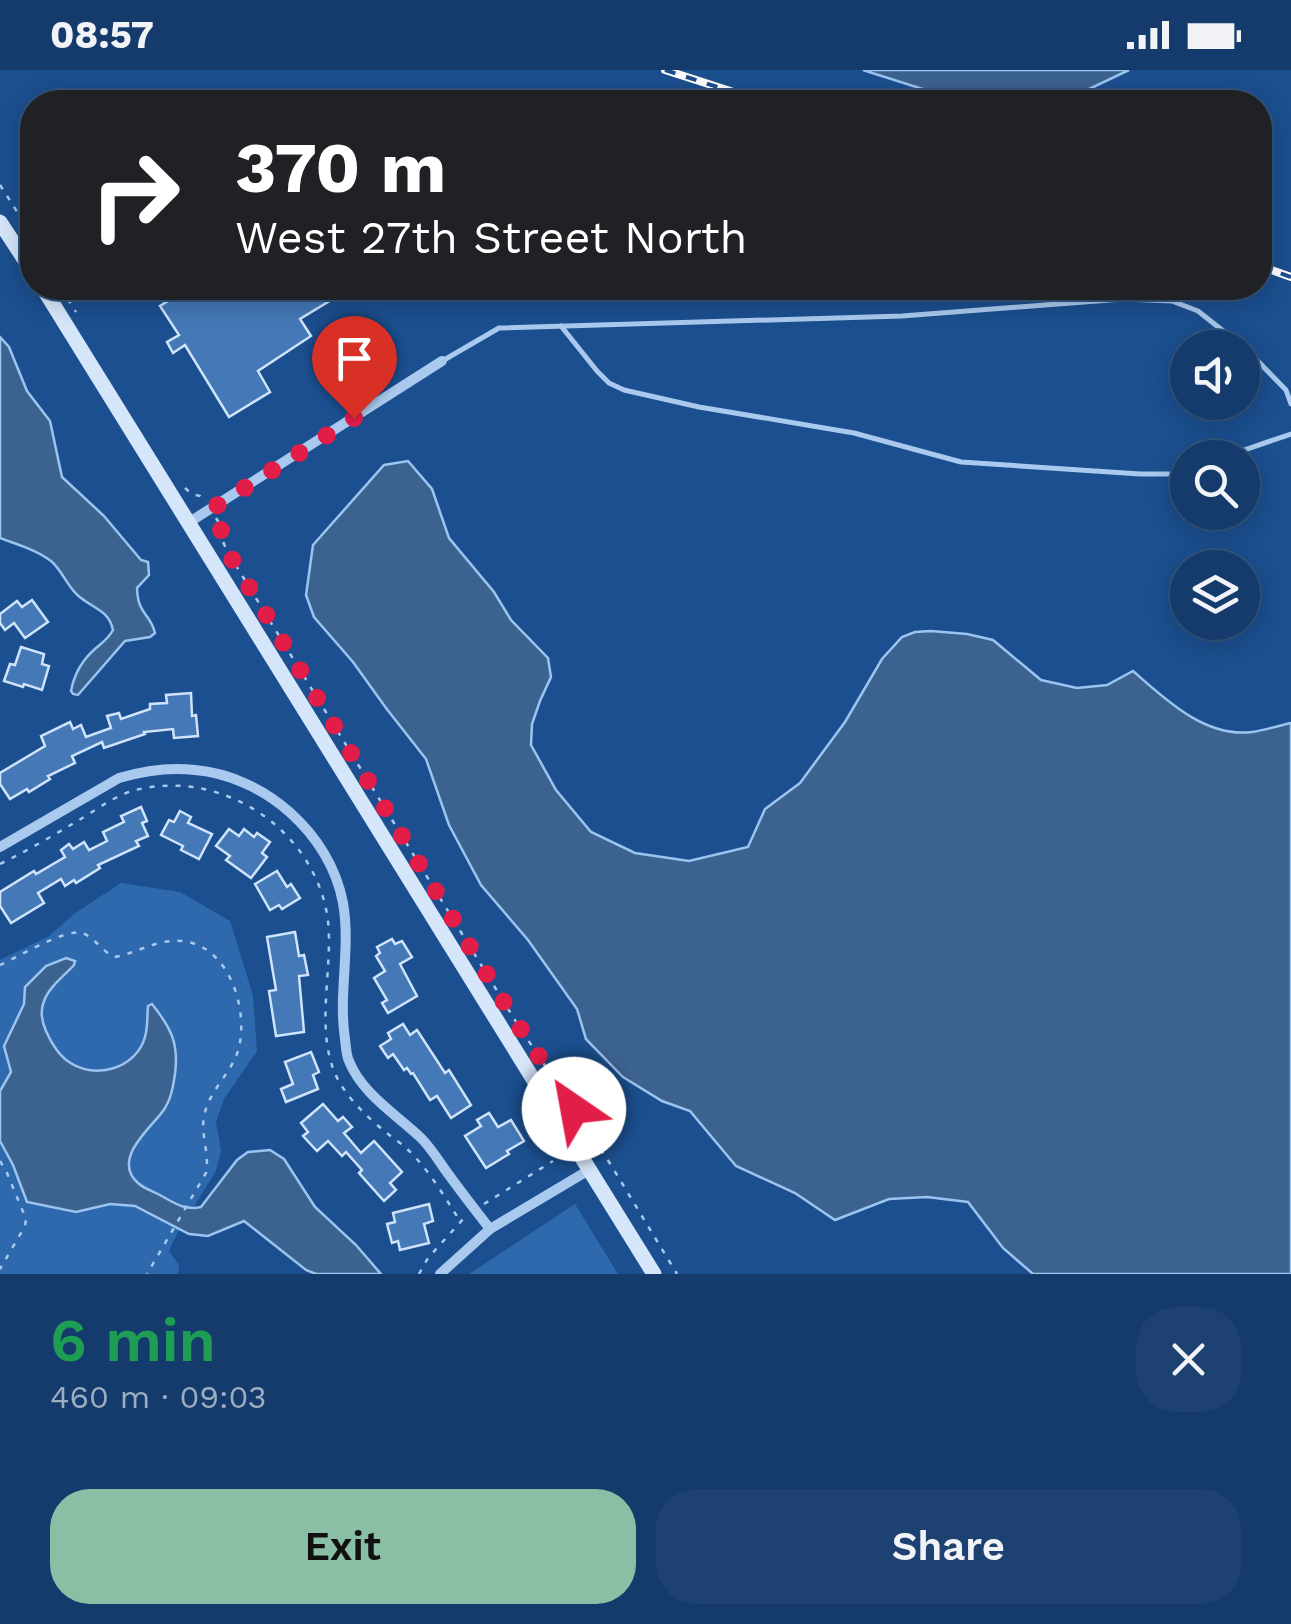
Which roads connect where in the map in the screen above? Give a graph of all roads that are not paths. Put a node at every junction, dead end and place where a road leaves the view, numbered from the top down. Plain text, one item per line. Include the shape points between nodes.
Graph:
1 (0, 222) edge
2 (20, 250) edge
3 (49, 300) edge
4 (1110, 300) edge
5 (1148, 300) edge
6 (561, 326) junction
7 (442, 361) joint
8 (1291, 404) edge
9 (1291, 434) edge
10 (1260, 445) edge
11 (1170, 474) edge
12 (188, 524) junction
13 (0, 846) edge
14 (589, 1170) junction
15 (490, 1229) junction
16 (440, 1274) edge
17 (654, 1274) edge

1 - 2 main road
3 - 12 main road
4 - 6 lane via 902,316
5 - 8 lane via 1198,310 1246,349
6 - 7 lane via 498,328
6 - 11 lane via 596,371 624,390 854,434 961,462
7 - 12 street
9 - 10 lane
12 - 14 main road
13 - 15 street via 120,778 148,772 194,770 234,778 291,812 324,855 343,902 348,1061 378,1100 424,1141
14 - 15 street
14 - 17 main road
15 - 16 street

